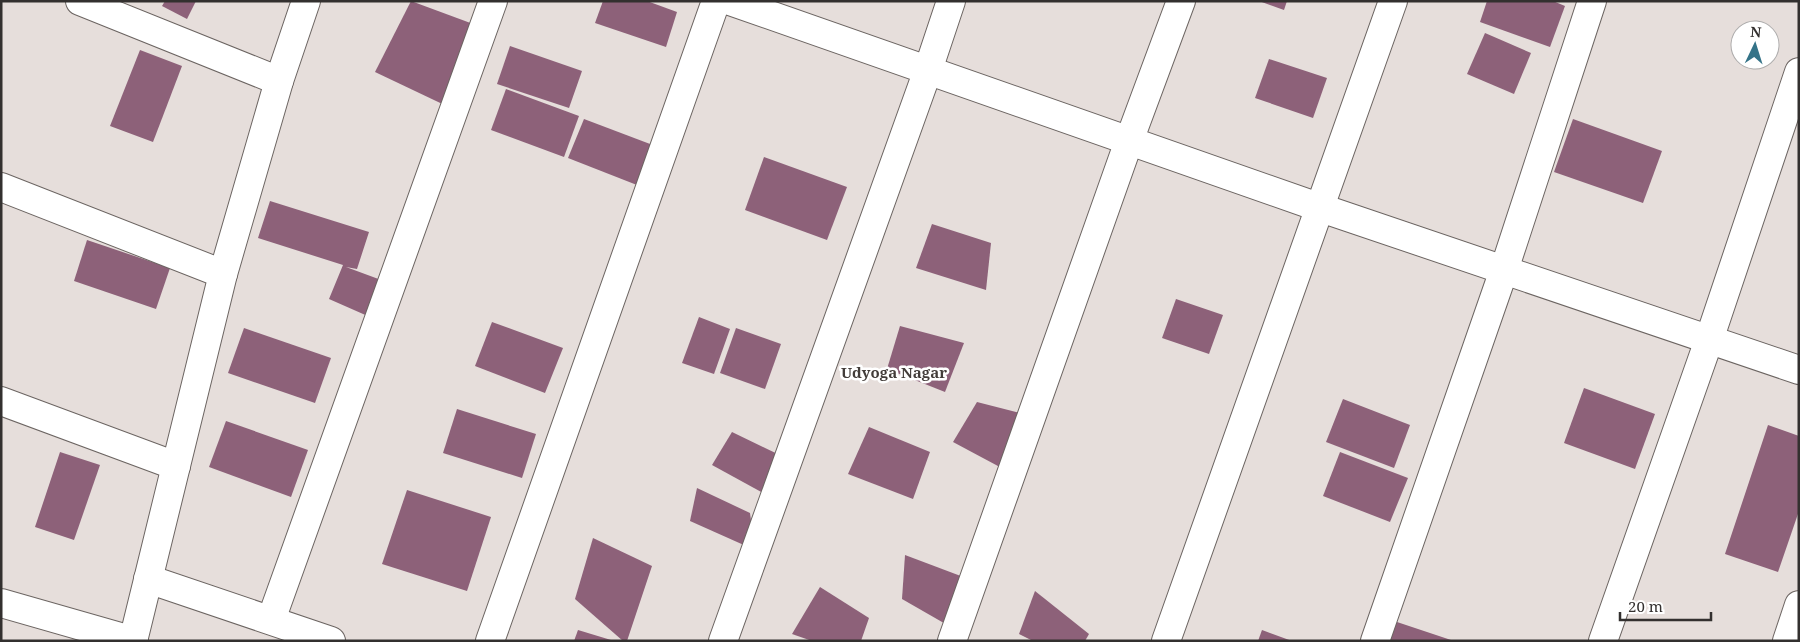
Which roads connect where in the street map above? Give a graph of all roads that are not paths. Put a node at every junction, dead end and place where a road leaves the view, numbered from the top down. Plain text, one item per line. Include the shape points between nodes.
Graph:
1 (80, 1) edge
2 (306, 1) edge
3 (493, 1) edge
4 (716, 1) edge
5 (730, 1) edge
6 (951, 1) edge
7 (1181, 1) edge
8 (1393, 1) edge
9 (1592, 1) edge
10 (928, 70) junction
11 (1799, 72) edge
12 (279, 81) junction
13 (1129, 140) junction
14 (1, 187) edge
15 (1321, 208) junction
16 (1504, 270) junction
17 (223, 274) junction
18 (1709, 340) junction
19 (1799, 370) edge
20 (1, 401) edge
21 (176, 466) junction
22 (148, 579) junction
23 (1, 603) edge
24 (1799, 605) edge
25 (271, 620) junction
26 (134, 641) edge
27 (331, 641) edge
28 (490, 641) edge
29 (723, 641) edge
30 (952, 641) edge
31 (1166, 641) edge
32 (1375, 641) edge
33 (1603, 641) edge
34 (1787, 641) edge

1 - 12 street
2 - 12 street
3 - 25 street
4 - 28 street
5 - 10 street
6 - 10 street
7 - 13 street
8 - 15 street
9 - 16 street
10 - 13 street
10 - 29 street
11 - 18 street
12 - 17 street
13 - 15 street
13 - 30 street
14 - 17 street
15 - 16 street
15 - 31 street
16 - 18 street
16 - 32 street
17 - 21 street
18 - 19 street
18 - 33 street
20 - 21 street
21 - 22 street
22 - 25 street
22 - 26 street
23 - 26 street
24 - 34 street
25 - 27 street

